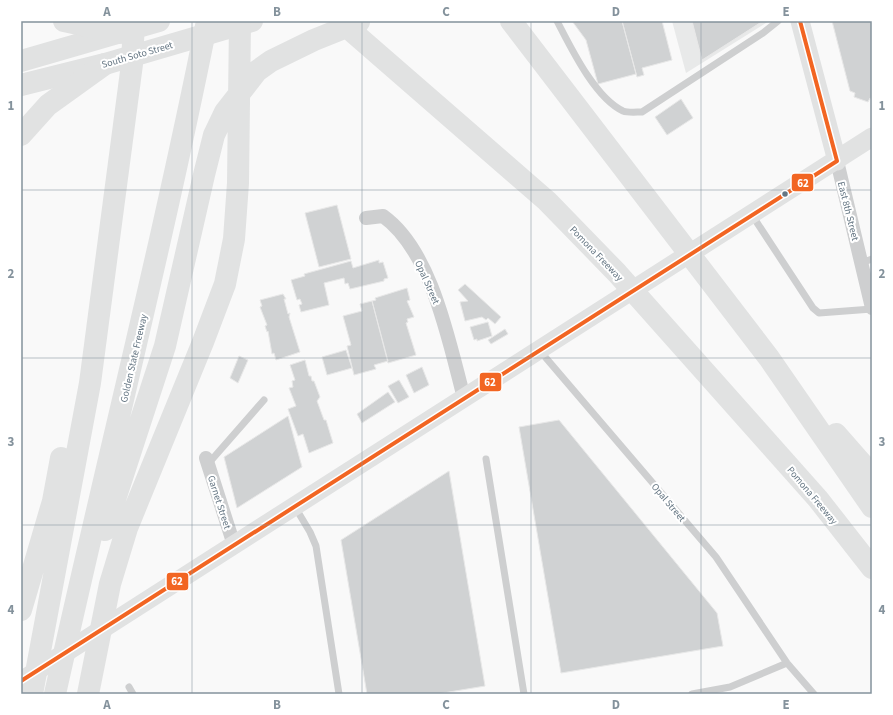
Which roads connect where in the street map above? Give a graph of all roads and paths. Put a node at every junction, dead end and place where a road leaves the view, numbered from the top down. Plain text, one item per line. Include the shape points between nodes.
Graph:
1 (64, 21) edge
2 (159, 21) edge
3 (207, 21) edge
4 (240, 21) edge
5 (252, 21) edge
6 (340, 21) edge
7 (362, 21) edge
8 (511, 21) edge
9 (557, 21) edge
10 (778, 21) edge
11 (800, 21) edge
12 (126, 27) edge
13 (21, 61) edge
14 (105, 64) junction
15 (21, 85) edge
16 (21, 135) edge
17 (872, 138) edge
18 (837, 161) junction
19 (118, 168) junction
20 (752, 215) junction
21 (366, 218) dead end
22 (867, 261) edge
23 (872, 308) edge
24 (540, 350) junction
25 (769, 358) junction
26 (464, 398) junction
27 (264, 400) dead end
28 (486, 459) dead end
29 (207, 461) joint
30 (872, 475) edge
31 (295, 506) junction
32 (872, 507) edge
33 (234, 545) junction
34 (872, 568) edge
35 (83, 569) junction
36 (21, 610) edge
37 (787, 663) junction
38 (21, 681) edge
39 (128, 686) dead end
40 (32, 694) edge
41 (55, 694) edge
42 (88, 694) edge
43 (133, 694) edge
44 (339, 694) edge
45 (524, 694) edge
46 (692, 694) edge
47 (814, 694) edge

1 - 12 main road
2 - 12 main road
3 - 35 main road, Golden State Freeway via 134,354
4 - 42 main road via 238,183 234,239 225,284 127,528 110,584
5 - 14 main road, South Soto Street
6 - 34 main road, Pomona Freeway via 547,201 618,273 818,500
7 - 35 main road via 285,53 257,71 225,112 214,135 165,346 101,542
8 - 25 main road
9 - 10 lane via 576,58 604,98 624,112 642,112
11 - 18 main road, East 8th Street
12 - 13 main road
12 - 19 main road via 132,64
14 - 15 main road, South Soto Street
14 - 16 main road via 48,105
17 - 18 main road
18 - 20 main road
18 - 22 street, East 8th Street
19 - 36 main road via 53,501
19 - 40 main road via 90,383
20 - 23 lane via 819,313
20 - 24 main road
21 - 26 street, Opal Street via 383,216 396,225 411,244 438,303
22 - 23 street, East 8th Street
24 - 26 main road
24 - 37 lane, Opal Street via 716,557
25 - 30 main road
25 - 32 main road
26 - 31 main road
27 - 29 lane
28 - 45 lane
29 - 33 street, Garnet Street
31 - 33 main road
31 - 44 lane via 316,546
33 - 38 main road
35 - 41 main road, Golden State Freeway
37 - 46 lane via 730,687
37 - 47 lane, Opal Street
39 - 43 lane

